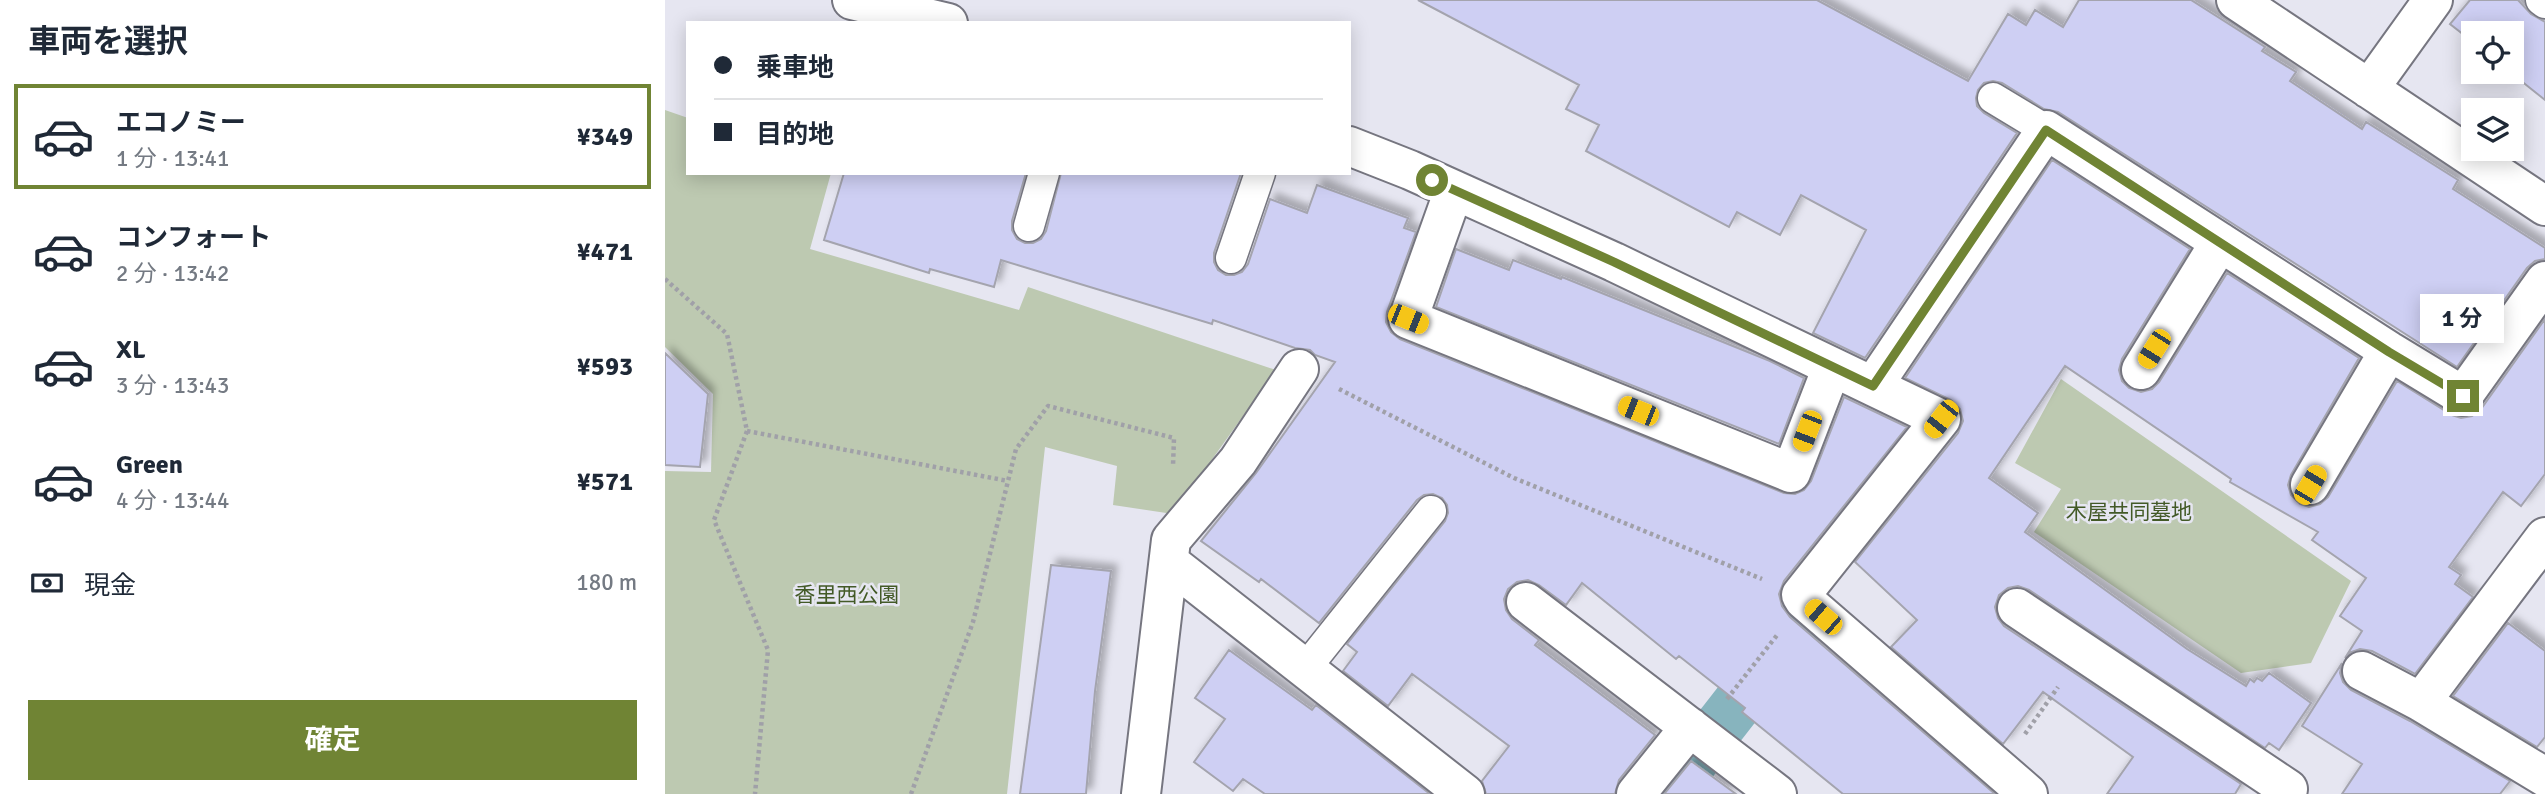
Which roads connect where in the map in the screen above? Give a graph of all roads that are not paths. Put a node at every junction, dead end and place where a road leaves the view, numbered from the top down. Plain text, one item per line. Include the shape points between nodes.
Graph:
1 (852, 0) edge
2 (2236, 0) edge
3 (2433, 0) edge
4 (2541, 0) edge
5 (2545, 4) edge
6 (940, 21) edge
7 (2369, 89) junction
8 (1993, 98) dead end
9 (2046, 130) junction
10 (1351, 147) edge
11 (1043, 175) edge
12 (1258, 175) edge
13 (1454, 190) junction
14 (2545, 206) edge
15 (1029, 226) dead end
16 (2220, 242) junction
17 (1231, 258) dead end
18 (2545, 281) edge
19 (2389, 352) junction
20 (1832, 367) junction
21 (1299, 369) road end
22 (2141, 370) dead end
23 (1873, 386) junction
24 (2310, 485) dead end
25 (1431, 511) dead end
26 (2545, 537) edge
27 (1170, 551) junction
28 (1526, 602) dead end
29 (2017, 608) dead end
30 (1305, 669) junction
31 (2362, 671) dead end
32 (2421, 702) junction
33 (1695, 730) junction
34 (2545, 777) edge
35 (1153, 786) edge
36 (1465, 794) edge
37 (1636, 794) edge
38 (1777, 794) edge
39 (2028, 794) edge
40 (2284, 794) edge

1 - 6 street
2 - 7 street
3 - 7 street
4 - 5 lane
7 - 14 street
8 - 9 lane
9 - 16 street
9 - 23 street
10 - 13 street
11 - 15 lane
12 - 17 lane
13 - 20 street
13 - 20 street via 1408,319 1791,473
16 - 19 street
16 - 22 street
18 - 19 street via 2463,396
19 - 24 street
20 - 23 street
21 - 27 street
23 - 39 street via 1941,419 1803,597
25 - 30 lane
26 - 32 street
27 - 30 street
27 - 35 street
28 - 33 street
29 - 40 street via 2288,789
30 - 36 street
31 - 32 street
32 - 34 street
33 - 37 street
33 - 38 street

